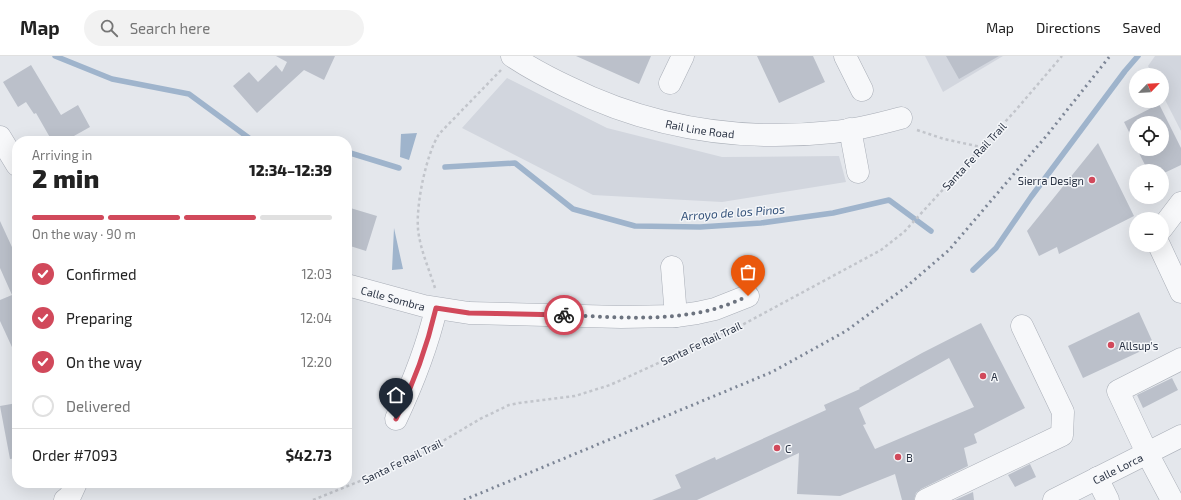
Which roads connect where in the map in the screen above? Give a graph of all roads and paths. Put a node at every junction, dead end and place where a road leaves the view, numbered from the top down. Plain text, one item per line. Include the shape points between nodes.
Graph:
1 (683, 56) edge
2 (845, 56) edge
3 (1062, 56) edge
4 (513, 57) edge
5 (670, 83) dead end
6 (862, 90) dead end
7 (897, 119) joint
8 (850, 129) junction
9 (0, 136) edge
10 (982, 147) junction
11 (12, 156) edge
12 (858, 172) dead end
13 (1181, 204) edge
14 (1169, 219) edge
15 (1162, 252) edge
16 (672, 267) dead end
17 (352, 286) edge
18 (1181, 292) edge
19 (748, 296) dead end
20 (436, 308) junction
21 (676, 316) junction
22 (1022, 326) dead end
23 (1181, 359) edge
24 (396, 419) dead end
25 (1181, 436) edge
26 (1147, 453) junction
27 (1097, 478) junction
28 (352, 484) edge
29 (74, 488) edge
30 (343, 488) edge
31 (65, 500) edge
32 (313, 500) edge
33 (926, 500) edge
34 (1054, 500) edge
35 (1108, 500) edge
36 (1172, 500) edge

1 - 5 street
2 - 6 street
3 - 10 path, Santa Fe Rail Trail
4 - 8 street, Rail Line Road via 600,102 641,117 677,126 774,136
4 - 20 path via 439,134 430,153 420,200 418,229 435,287
7 - 8 street, Rail Line Road
7 - 10 path via 911,129
8 - 12 street
9 - 11 street
10 - 28 path, Santa Fe Rail Trail via 894,242 871,256 742,325 610,385 575,396 509,405 421,454
13 - 14 street
15 - 18 street
16 - 21 street
17 - 20 street, Calle Sombra
19 - 21 street, Calle Sombra via 715,309
20 - 21 street, Calle Sombra via 469,313
20 - 24 street via 416,376
22 - 33 street via 1063,412 1062,435
23 - 26 street via 1118,391
25 - 26 street, Calle Lorca
26 - 27 street, Calle Lorca
26 - 36 street
27 - 34 street, Calle Lorca
27 - 35 street
29 - 31 street
30 - 32 path, Santa Fe Rail Trail

